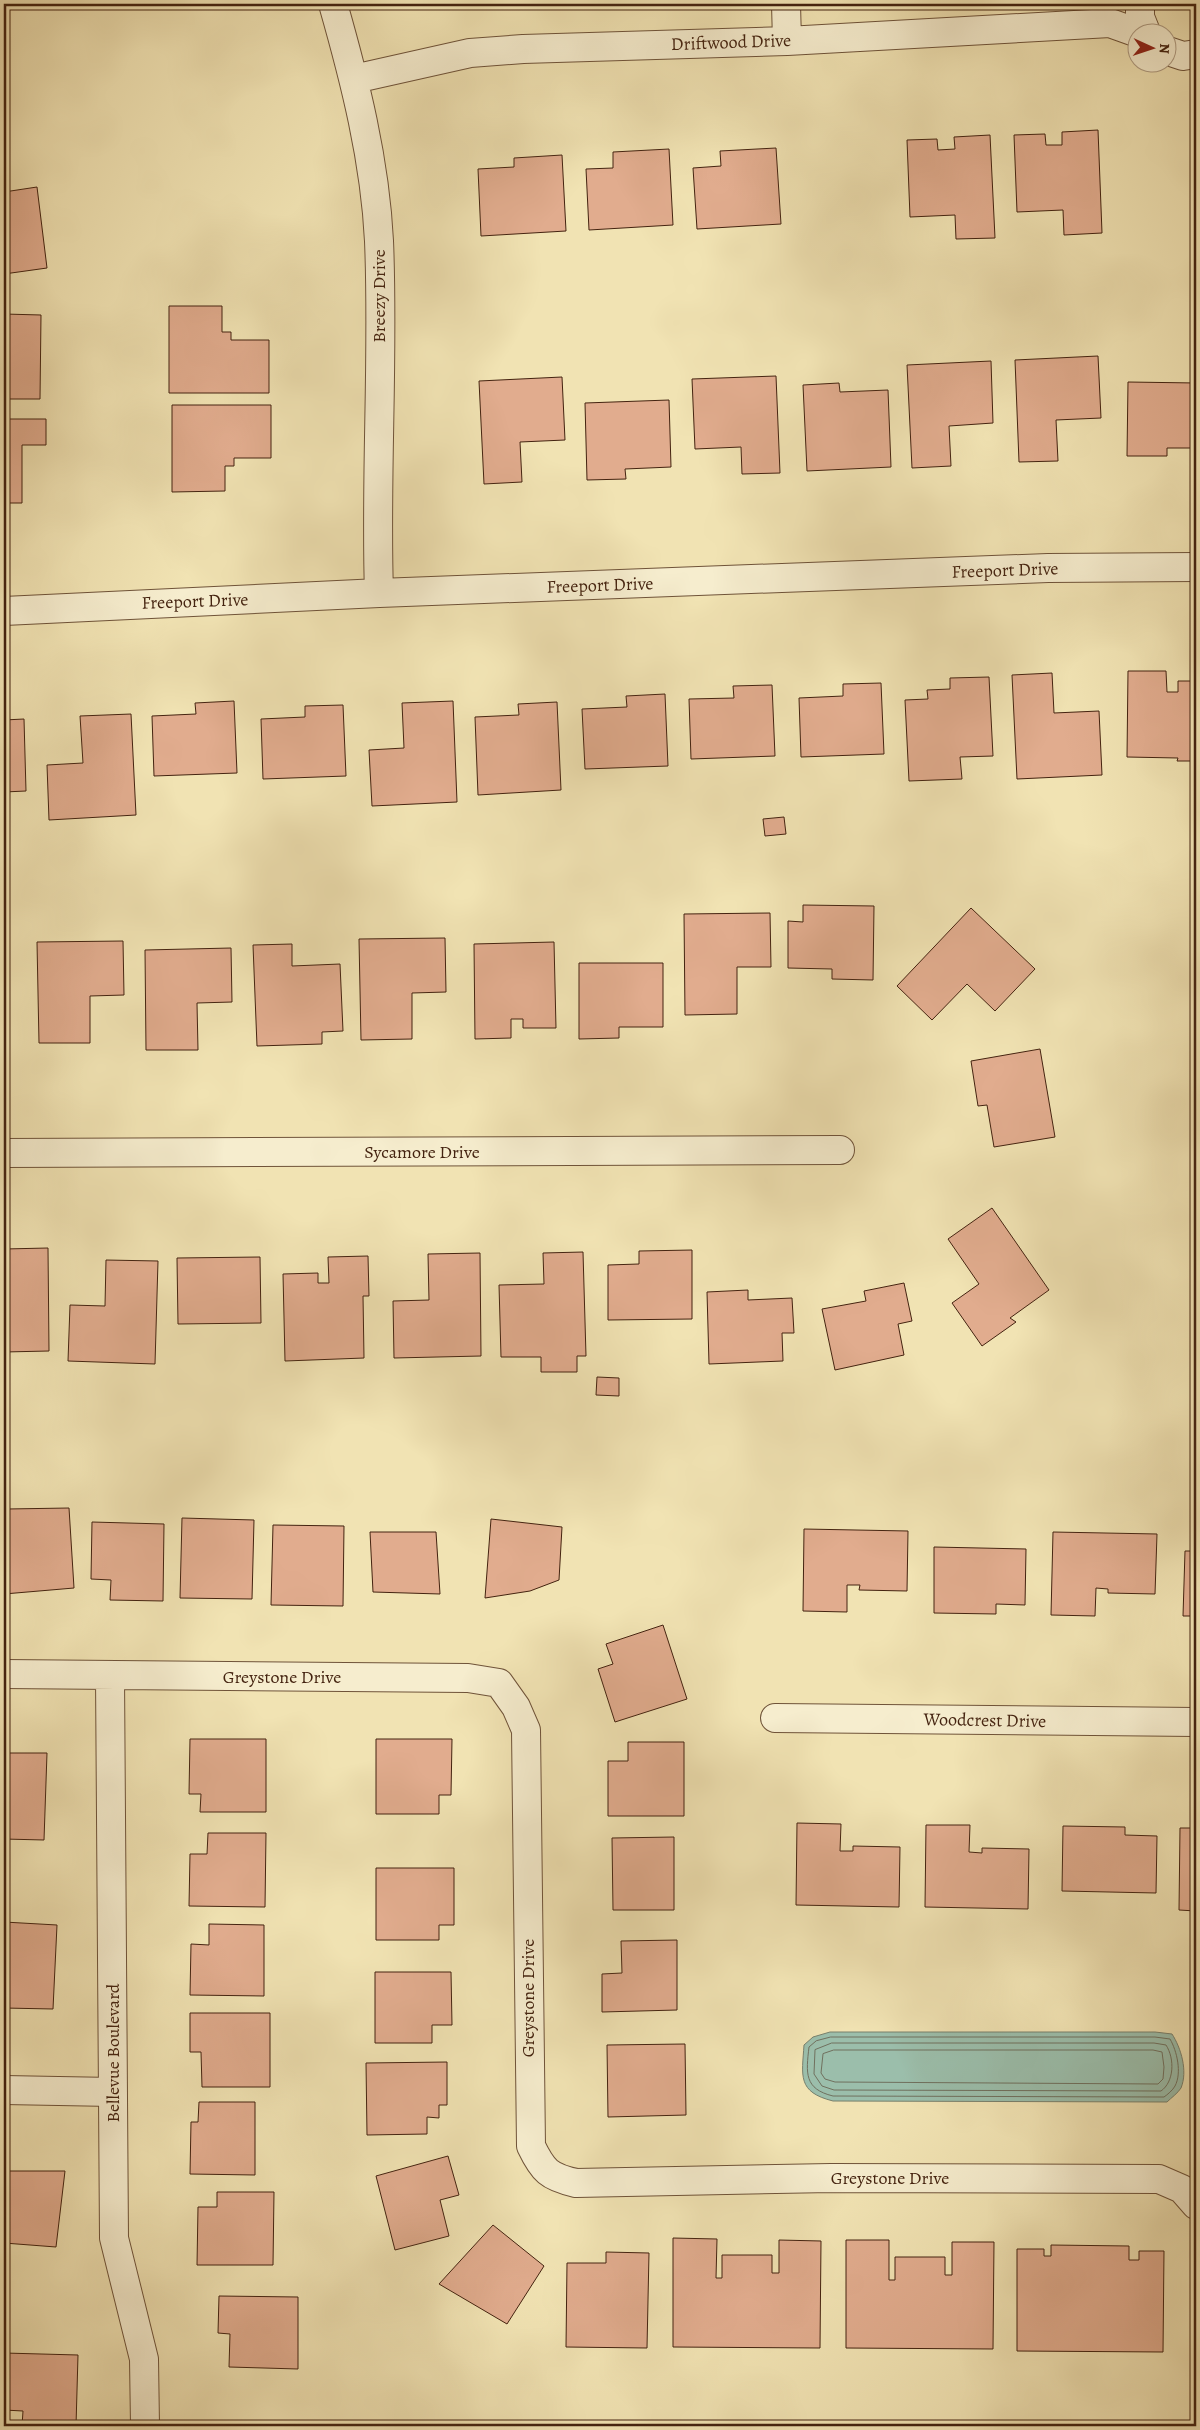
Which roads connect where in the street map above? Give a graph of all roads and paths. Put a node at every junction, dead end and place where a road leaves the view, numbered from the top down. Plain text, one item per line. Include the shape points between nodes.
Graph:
1 (333, 4) edge
2 (786, 4) edge
3 (1131, 4) edge
4 (1140, 4) edge
5 (1142, 22) edge
6 (1110, 23) junction
7 (1128, 29) edge
8 (787, 41) junction
9 (1178, 54) edge
10 (1196, 54) edge
11 (354, 79) junction
12 (1196, 567) edge
13 (379, 593) junction
14 (4, 611) edge
15 (840, 1150) dead end
16 (4, 1153) edge
17 (4, 1674) edge
18 (110, 1676) junction
19 (775, 1718) dead end
20 (1196, 1722) edge
21 (4, 2090) edge
22 (114, 2092) junction
23 (1189, 2197) edge
24 (145, 2426) edge

1 - 11 street, Breezy Drive
2 - 8 street
3 - 6 street
4 - 5 street
6 - 7 street, Driftwood Drive
6 - 8 street, Driftwood Drive
8 - 11 street, Driftwood Drive via 532,48 470,53
9 - 10 street
11 - 13 street, Breezy Drive via 370,164 379,241
12 - 13 street, Freeport Drive via 1048,568
13 - 14 street, Freeport Drive
15 - 16 street, Sycamore Drive
17 - 18 street, Greystone Drive
18 - 22 street, Bellevue Boulevard
18 - 23 street, Greystone Drive via 468,1678 499,1683 516,1707 526,1730 530,2138 541,2166 556,2178 576,2183 830,2178 1159,2180
19 - 20 street, Woodcrest Drive
21 - 22 street
22 - 24 street, Bellevue Boulevard via 114,2238 144,2359

